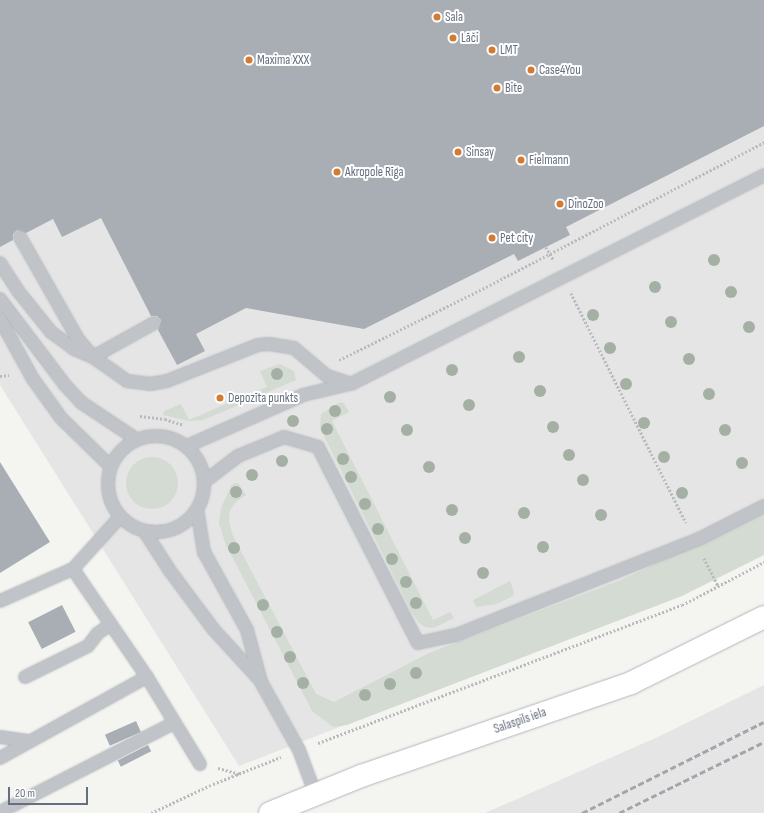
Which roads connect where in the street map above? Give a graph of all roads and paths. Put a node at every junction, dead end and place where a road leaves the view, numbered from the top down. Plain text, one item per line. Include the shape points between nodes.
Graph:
1 (764, 142) edge
2 (764, 175) edge
3 (20, 237) dead end
4 (546, 247) dead end
5 (550, 253) junction
6 (0, 263) edge
7 (563, 277) junction
8 (0, 299) edge
9 (0, 319) edge
10 (154, 323) dead end
11 (93, 357) junction
12 (319, 370) junction
13 (353, 383) junction
14 (136, 416) dead end
15 (191, 424) dead end
16 (136, 439) junction
17 (187, 446) junction
18 (110, 466) junction
19 (204, 482) junction
20 (764, 506) edge
21 (197, 510) junction
22 (120, 517) junction
23 (146, 532) junction
24 (695, 541) junction
25 (764, 562) edge
26 (73, 569) junction
27 (718, 586) junction
28 (0, 601) edge
29 (764, 617) edge
30 (110, 624) junction
31 (25, 677) dead end
32 (147, 677) junction
33 (261, 682) junction
34 (174, 722) junction
35 (0, 737) edge
36 (27, 741) junction
37 (299, 750) junction
38 (0, 758) edge
39 (200, 764) dead end
40 (315, 793) junction
41 (0, 812) edge
42 (151, 813) edge
43 (270, 813) edge

1 - 5 path
2 - 7 lane
3 - 11 lane via 78,339
4 - 5 path
5 - 7 path
5 - 12 path
6 - 11 lane via 18,291 51,332 74,349
7 - 13 lane
7 - 24 path
8 - 16 lane via 65,385 82,403
9 - 18 lane via 33,379 61,418
10 - 11 lane
11 - 12 lane via 116,375 138,383 167,381 258,345 269,344 294,348
12 - 13 lane via 336,381
13 - 17 lane via 303,396
14 - 15 path
16 - 17 lane via 162,435
16 - 18 lane via 125,446
17 - 19 lane via 202,468
18 - 22 lane via 108,492
19 - 21 lane
19 - 24 lane via 238,456 284,437 318,447 418,643 456,635
20 - 24 lane
21 - 23 lane via 188,521 175,528 162,533
21 - 33 lane via 204,552 247,630
22 - 23 lane
22 - 26 lane
23 - 33 lane via 170,572 205,618
24 - 27 path
25 - 27 path
26 - 28 lane
26 - 30 lane
27 - 37 path via 682,605
29 - 40 street, Salaspils iela via 631,683
30 - 31 lane via 97,634 88,646
30 - 32 lane
32 - 34 lane
32 - 36 lane
33 - 37 lane
34 - 39 lane
34 - 41 lane
35 - 36 lane
36 - 38 lane
37 - 40 lane
37 - 42 path via 213,784
40 - 43 street, Salaspils iela

